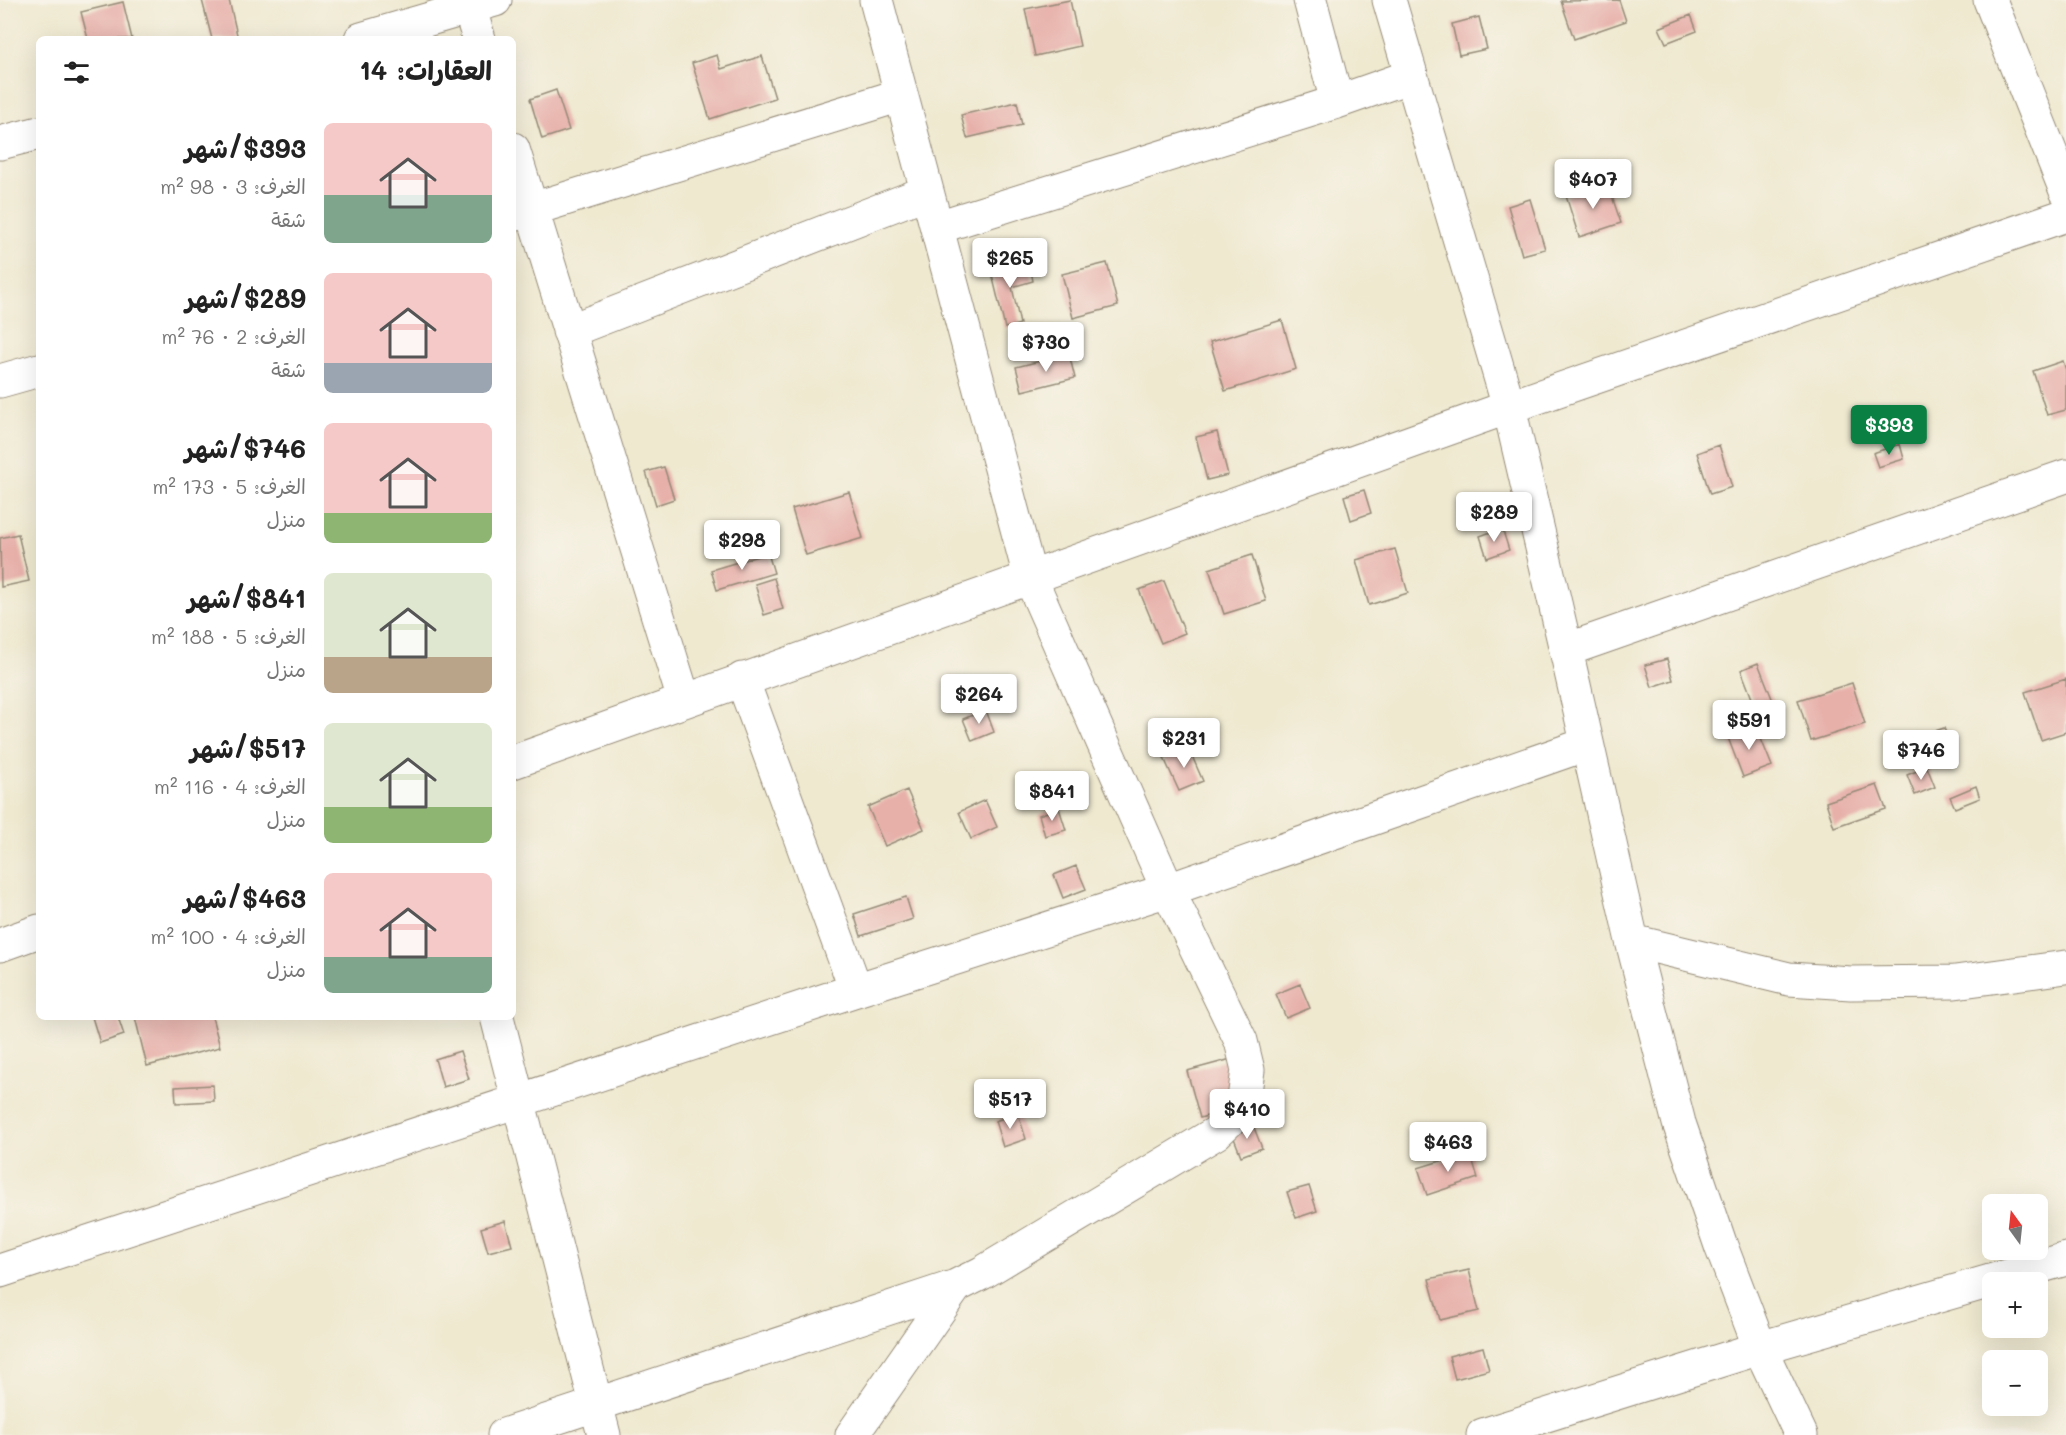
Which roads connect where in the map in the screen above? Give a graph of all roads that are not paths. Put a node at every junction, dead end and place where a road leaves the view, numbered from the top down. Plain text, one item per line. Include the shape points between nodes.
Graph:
1 (876, 0) edge
2 (1310, 0) edge
3 (1389, 0) edge
4 (1990, 0) edge
5 (477, 2) edge
6 (370, 36) edge
7 (479, 36) edge
8 (1411, 76) junction
9 (901, 95) junction
10 (1337, 102) junction
11 (36, 134) edge
12 (0, 143) edge
13 (516, 170) edge
14 (2066, 191) edge
15 (927, 192) junction
16 (522, 212) edge
17 (2066, 215) edge
18 (938, 227) junction
19 (569, 331) junction
20 (36, 371) edge
21 (0, 381) edge
22 (1509, 407) junction
23 (2066, 476) edge
24 (1030, 577) junction
25 (1566, 650) junction
26 (742, 679) junction
27 (684, 700) junction
28 (1587, 744) junction
29 (516, 761) edge
30 (1168, 890) junction
31 (36, 932) edge
32 (1632, 941) junction
33 (0, 945) edge
34 (2066, 967) edge
35 (856, 990) junction
36 (498, 1020) edge
37 (519, 1101) junction
38 (2066, 1258) edge
39 (0, 1271) edge
40 (956, 1286) junction
41 (1760, 1348) junction
42 (601, 1420) edge
43 (504, 1435) edge
44 (852, 1435) edge
45 (1483, 1435) edge
46 (1802, 1435) edge

1 - 9 street
2 - 10 street
3 - 8 street
4 - 14 street
5 - 6 street
5 - 7 street
8 - 10 street
8 - 22 street
9 - 15 street
9 - 16 street
10 - 18 street
11 - 12 street
13 - 16 street
15 - 18 street
15 - 19 street
16 - 19 street
17 - 22 street
18 - 24 street
19 - 27 street
20 - 21 street
22 - 24 street
22 - 25 street
23 - 25 street
24 - 26 street
24 - 30 street
25 - 28 street
26 - 27 street
26 - 35 street
27 - 29 street
28 - 30 street
28 - 32 street
30 - 35 street
30 - 40 street via 1241,1041 1248,1070 1244,1099 1235,1115 1216,1133
31 - 33 street
32 - 34 street via 1789,979 1831,982 1955,982
32 - 41 street via 1678,1123
35 - 37 street
36 - 37 street
37 - 39 street
37 - 42 street
38 - 41 street
40 - 42 street
40 - 44 street
41 - 45 street
41 - 46 street
42 - 43 street

